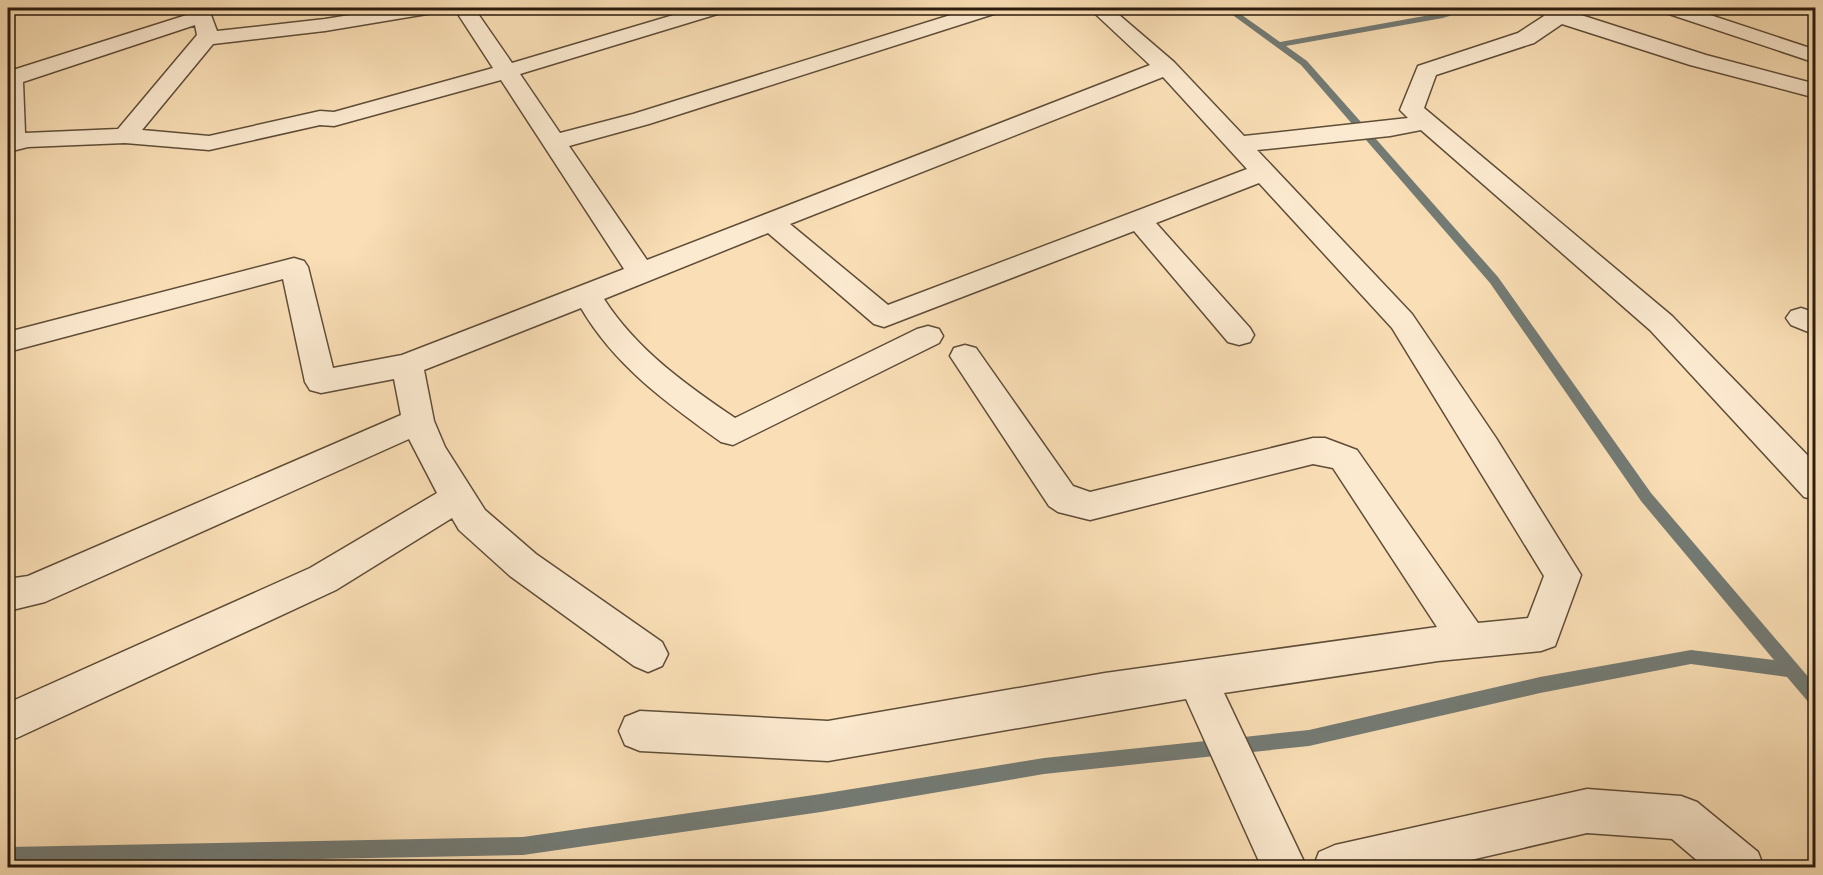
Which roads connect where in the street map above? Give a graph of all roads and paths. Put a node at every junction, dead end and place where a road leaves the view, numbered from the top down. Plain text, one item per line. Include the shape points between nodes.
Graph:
1 (427, 8) edge
2 (464, 8) edge
3 (717, 8) edge
4 (993, 8) edge
5 (1100, 8) edge
6 (1670, 8) edge
7 (1552, 12) edge
8 (208, 38) junction
9 (1815, 57) edge
10 (1166, 67) junction
11 (509, 72) junction
12 (10, 76) edge
13 (1815, 91) edge
14 (1426, 122) junction
15 (125, 136) junction
16 (555, 142) junction
17 (1240, 144) junction
18 (10, 145) edge
19 (1266, 171) junction
20 (1139, 220) junction
21 (771, 222) junction
22 (641, 273) junction
23 (587, 294) junction
24 (1239, 335) dead end
25 (927, 336) dead end
26 (8, 342) edge
27 (965, 356) dead end
28 (407, 365) junction
29 (418, 421) junction
30 (1815, 487) edge
31 (457, 498) junction
32 (8, 595) edge
33 (1468, 641) junction
34 (648, 654) dead end
35 (1197, 679) junction
36 (8, 723) edge
37 (640, 731) dead end
38 (1285, 867) edge
39 (1335, 867) edge
40 (1742, 867) edge

1 - 8 street
2 - 11 street
3 - 11 street
4 - 16 street via 641,119
5 - 10 street
6 - 9 street
7 - 13 street via 1698,60
7 - 14 street via 1526,38 1426,71 1412,110
8 - 12 street via 204,19 196,18
8 - 15 street
10 - 17 street
10 - 21 street
11 - 15 street via 334,119 320,118 209,143
11 - 16 street
12 - 18 street
14 - 17 street
14 - 30 street via 1661,322
15 - 18 street via 27,140
16 - 22 street
17 - 19 street
19 - 20 street
19 - 33 street via 1402,321 1563,575 1541,634
20 - 21 street via 884,317
20 - 24 street
21 - 22 street
22 - 23 street
23 - 25 street via 604,322 665,386 733,433
23 - 28 street
26 - 28 street via 294,267 321,382
27 - 33 street via 1060,496 1079,505 1090,506 1313,451 1346,459
28 - 29 street
29 - 31 street
29 - 32 street via 32,591
31 - 34 street via 472,520 523,565
31 - 36 street via 322,579
33 - 35 street
35 - 37 street via 828,741
35 - 38 street
39 - 40 street via 1587,811 1681,818

